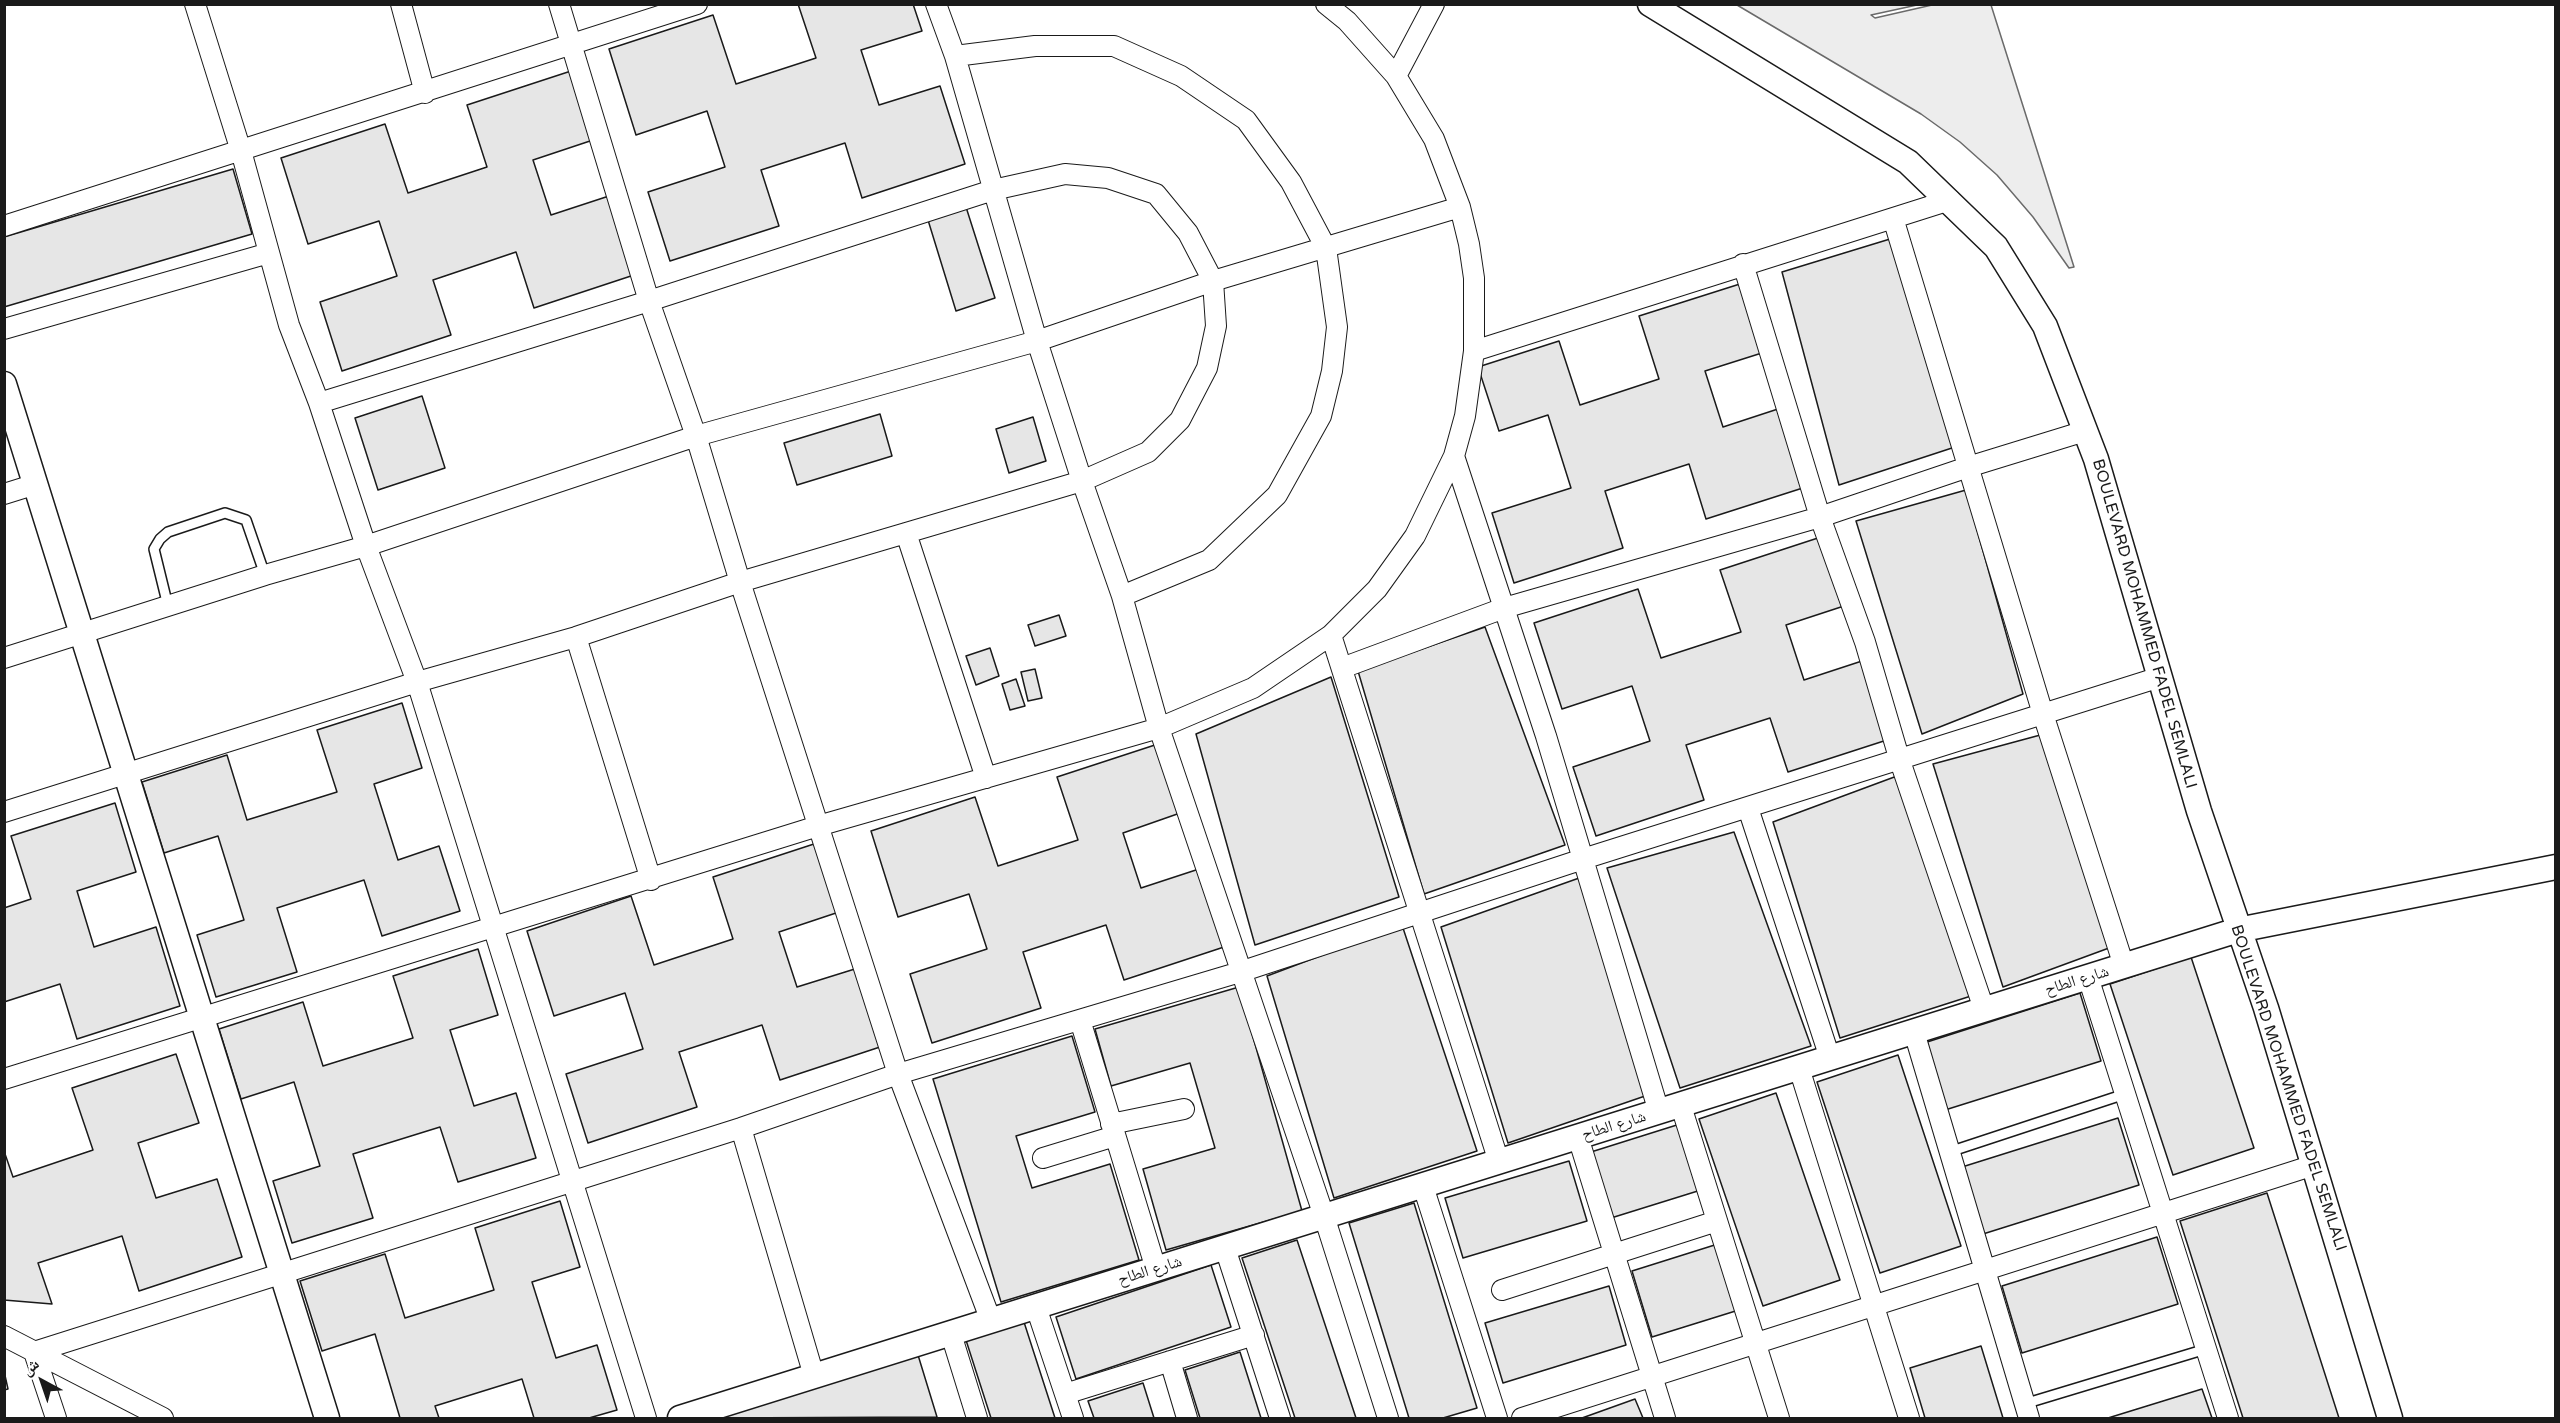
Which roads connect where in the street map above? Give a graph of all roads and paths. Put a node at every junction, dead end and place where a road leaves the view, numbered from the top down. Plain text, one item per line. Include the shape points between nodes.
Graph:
1 (195, 4) edge
2 (401, 4) edge
3 (559, 4) edge
4 (698, 4) edge
5 (936, 4) edge
6 (1326, 4) edge
7 (1434, 4) edge
8 (1650, 4) edge
9 (572, 46) junction
10 (955, 56) junction
11 (1396, 76) junction
12 (425, 93) junction
13 (241, 151) junction
14 (993, 189) junction
15 (1950, 200) junction
16 (1460, 207) junction
17 (1893, 218) junction
18 (4, 226) edge
19 (1326, 248) junction
20 (268, 253) junction
21 (1743, 264) junction
22 (1213, 281) junction
23 (649, 301) junction
24 (4, 328) edge
25 (1037, 340) junction
26 (1474, 351) junction
27 (4, 384) edge
28 (319, 403) junction
29 (2085, 431) junction
30 (696, 436) junction
31 (1454, 456) junction
32 (1968, 467) junction
33 (1082, 481) junction
34 (36, 484) junction
35 (4, 494) edge
36 (1820, 517) junction
37 (906, 533) junction
38 (366, 546) junction
39 (265, 575) junction
40 (740, 582) junction
41 (1122, 596) junction
42 (168, 606) junction
43 (1504, 608) junction
44 (81, 634) junction
45 (1331, 635) junction
46 (576, 636) junction
47 (4, 658) edge
48 (1342, 669) junction
49 (2160, 677) junction
50 (417, 682) junction
51 (2043, 714) junction
52 (1159, 728) junction
53 (1900, 761) junction
54 (126, 774) junction
55 (986, 778) junction
56 (1748, 808) junction
57 (4, 812) edge
58 (818, 826) junction
59 (1583, 859) junction
60 (2556, 867) edge
61 (651, 880) junction
62 (1419, 912) junction
63 (493, 928) junction
64 (2238, 930) junction
65 (2124, 966) junction
66 (1240, 972) junction
67 (2088, 977) junction
68 (1984, 1010) junction
69 (202, 1018) junction
70 (1080, 1020) junction
71 (1914, 1032) junction
72 (1830, 1058) junction
73 (1799, 1068) junction
74 (898, 1074) junction
75 (4, 1079) edge
76 (2125, 1094) junction
77 (1184, 1109) dead end
78 (1670, 1109) junction
79 (741, 1128) junction
80 (1113, 1130) junction
81 (1578, 1137) junction
82 (1949, 1152) junction
83 (1043, 1158) dead end
84 (1499, 1162) junction
85 (2314, 1165) junction
86 (572, 1181) junction
87 (1423, 1186) junction
88 (2163, 1213) junction
89 (1324, 1216) junction
90 (1717, 1221) junction
91 (1225, 1248) junction
92 (1614, 1254) junction
93 (1156, 1269) junction
94 (1984, 1270) junction
95 (282, 1273) junction
96 (1502, 1290) dead end
97 (1874, 1306) junction
98 (1036, 1307) junction
99 (992, 1321) junction
100 (951, 1334) junction
101 (1254, 1335) junction
102 (4, 1336) edge
103 (1754, 1344) junction
104 (2206, 1349) junction
105 (34, 1352) junction
106 (1170, 1361) junction
107 (814, 1376) junction
108 (1652, 1377) junction
109 (1065, 1394) junction
110 (2026, 1411) edge
111 (56, 1419) edge
112 (163, 1419) edge
113 (327, 1419) edge
114 (646, 1419) edge
115 (680, 1419) edge
116 (977, 1419) edge
117 (1073, 1419) edge
118 (1186, 1419) edge
119 (1280, 1419) edge
120 (1388, 1419) edge
121 (1497, 1419) edge
122 (1522, 1419) edge
123 (1665, 1419) edge
124 (1779, 1419) edge
125 (1909, 1419) edge
126 (2228, 1419) edge
127 (2390, 1419) edge

1 - 13 street
2 - 12 street
3 - 9 street
4 - 9 street
5 - 10 street
6 - 11 street via 1347,21
7 - 11 street
8 - 15 street, BOULEVARD MOHAMMED FADEL SEMLALI via 1908,162
9 - 12 street
9 - 23 street
10 - 14 street
10 - 19 street via 1035,46 1114,46 1181,76 1246,120 1291,182
11 - 16 street via 1434,139
12 - 13 street
13 - 18 street
13 - 20 street
14 - 22 street via 1065,174 1108,178 1156,194 1188,233
14 - 23 street
14 - 25 street
15 - 17 street
15 - 29 street, BOULEVARD MOHAMMED FADEL SEMLALI via 1996,247 2045,326
16 - 19 street
16 - 26 street via 1474,278
17 - 21 street
17 - 32 street
19 - 22 street
19 - 41 street via 1337,327 1332,371 1321,416 1277,495 1209,560
20 - 24 street
20 - 28 street via 289,325
21 - 26 street
21 - 36 street
22 - 25 street
22 - 33 street via 1216,326 1207,368 1180,420 1148,452
23 - 28 street
23 - 30 street
25 - 30 street
25 - 33 street
26 - 31 street via 1465,416
27 - 34 street
28 - 38 street
29 - 32 street
29 - 49 street, BOULEVARD MOHAMMED FADEL SEMLALI
30 - 38 street
30 - 40 street
31 - 43 street
31 - 45 street via 1415,536 1377,589
32 - 36 street
32 - 51 street
33 - 37 street
33 - 41 street
34 - 35 street
34 - 44 street
36 - 43 street
36 - 53 street via 1865,642
37 - 40 street
37 - 55 street
38 - 39 street
38 - 50 street
39 - 42 street
39 - 42 lane via 246,520 225,513 168,532 160,539 154,549
40 - 46 street
40 - 58 street
41 - 52 street
42 - 44 street
43 - 48 street
43 - 59 street
44 - 47 street
44 - 54 street
45 - 48 street
45 - 52 street via 1253,688
46 - 50 street
46 - 61 street
48 - 62 street
49 - 51 street
49 - 64 street, BOULEVARD MOHAMMED FADEL SEMLALI
50 - 54 street
50 - 63 street
51 - 53 street
51 - 65 street
52 - 55 street
52 - 66 street
53 - 56 street
53 - 68 street
54 - 57 street
54 - 69 street
55 - 58 street
56 - 59 street
56 - 72 street
58 - 61 street
58 - 74 street
59 - 62 street
59 - 78 street
60 - 64 street, شارع الطاح
61 - 63 street
62 - 66 street
62 - 84 street
63 - 69 street
63 - 86 street
64 - 65 street, شارع الطاح
64 - 85 street, BOULEVARD MOHAMMED FADEL SEMLALI
65 - 67 street, شارع الطاح
66 - 70 street
66 - 89 street
67 - 68 street, شارع الطاح
67 - 76 street
68 - 71 street, شارع الطاح
69 - 75 street
69 - 95 street
70 - 74 street
70 - 80 street
71 - 72 street, شارع الطاح
71 - 82 street
72 - 73 street, شارع الطاح
73 - 78 street, شارع الطاح
73 - 97 street
74 - 79 street
74 - 99 street
76 - 82 lane
76 - 88 street
77 - 80 street
78 - 81 street, شارع الطاح
78 - 90 street
79 - 86 street
79 - 107 street
80 - 83 street
80 - 93 street
81 - 84 street, شارع الطاح
81 - 92 street
82 - 94 street
84 - 87 street, شارع الطاح
85 - 88 street
85 - 127 street, BOULEVARD MOHAMMED FADEL SEMLALI
86 - 95 street
86 - 114 street
87 - 89 street, شارع الطاح
87 - 121 street
88 - 94 street
88 - 104 street
89 - 91 street, شارع الطاح
89 - 120 street
90 - 92 street
90 - 103 street
91 - 93 street, شارع الطاح
91 - 101 street
92 - 96 street
92 - 108 street
93 - 98 street, شارع الطاح
94 - 97 street
94 - 110 street
95 - 105 street
95 - 113 street
97 - 103 street
97 - 125 street
98 - 99 street, شارع الطاح
98 - 109 street
99 - 100 street, شارع الطاح
100 - 107 street, شارع الطاح
100 - 116 street
101 - 106 street
101 - 119 street
102 - 105 street
103 - 108 street
103 - 124 street
104 - 110 lane
104 - 126 street
105 - 111 street
105 - 112 street
106 - 109 street
106 - 118 street
107 - 115 street, شارع الطاح
108 - 122 street
108 - 123 street
109 - 117 street

